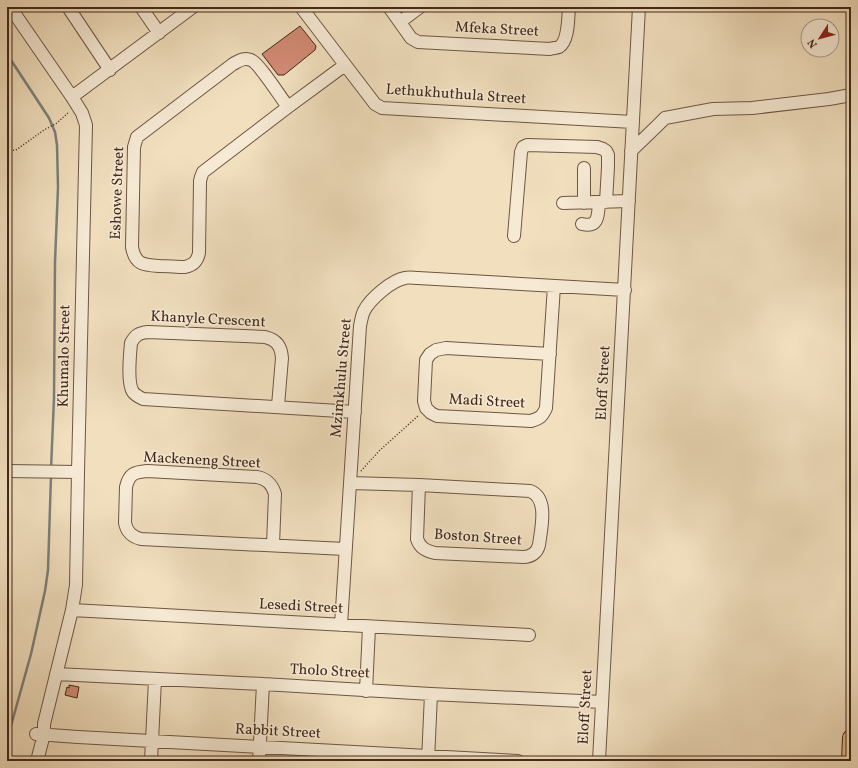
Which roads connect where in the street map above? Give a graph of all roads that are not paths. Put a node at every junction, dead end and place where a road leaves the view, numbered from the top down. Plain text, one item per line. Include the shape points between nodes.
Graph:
1 (10, 7) edge
2 (68, 7) edge
3 (141, 7) edge
4 (193, 7) edge
5 (389, 7) edge
6 (420, 7) edge
7 (569, 7) edge
8 (639, 7) edge
9 (305, 8) edge
10 (400, 22) junction
11 (159, 33) junction
12 (345, 65) junction
13 (110, 70) junction
14 (851, 94) edge
15 (75, 101) junction
16 (288, 107) junction
17 (633, 122) junction
18 (631, 151) junction
19 (584, 168) dead end
20 (629, 201) junction
21 (603, 202) junction
22 (584, 203) junction
23 (563, 204) dead end
24 (582, 224) dead end
25 (514, 236) dead end
26 (554, 286) junction
27 (625, 290) junction
28 (550, 354) junction
29 (278, 406) junction
30 (355, 412) junction
31 (7, 471) edge
32 (78, 472) junction
33 (350, 482) junction
34 (419, 485) junction
35 (273, 545) junction
36 (345, 549) junction
37 (72, 610) junction
38 (342, 625) junction
39 (369, 627) junction
40 (529, 635) dead end
41 (56, 674) junction
42 (155, 680) junction
43 (263, 684) junction
44 (366, 691) junction
45 (431, 694) junction
46 (602, 702) junction
47 (41, 731) junction
48 (851, 738) edge
49 (152, 741) junction
50 (260, 747) junction
51 (428, 758) edge
52 (29, 761) edge
53 (37, 761) edge
54 (150, 761) edge
55 (259, 761) edge
56 (518, 761) edge
57 (599, 761) edge
58 (850, 761) edge

1 - 15 street, Khumalo Street
2 - 13 street
3 - 11 street
4 - 11 street
5 - 10 street, Mfeka Street
6 - 10 street
7 - 10 street, Mfeka Street via 563,43 559,47 550,48 418,42 411,38
8 - 17 street, Eloff Street
9 - 12 street, Lethukhuthula Street
11 - 13 street
12 - 16 street, Eshowe Street
12 - 17 street, Lethukhuthula Street via 375,104 382,108
13 - 15 street
14 - 18 street via 752,108 713,109 665,118
15 - 32 street, Khumalo Street via 86,125
16 - 16 street, Eshowe Street via 203,172 200,181 199,253 195,263 185,267 147,266 139,262 133,254 132,247 134,147 137,137 243,59 254,62
17 - 18 street, Eloff Street
18 - 20 street, Eloff Street
19 - 22 street
20 - 21 street
20 - 27 street, Eloff Street
21 - 22 street
21 - 24 street via 593,224
21 - 25 street via 608,160 606,151 597,147 527,145 521,152
22 - 23 street
26 - 27 street, Mzimkhulu Street
26 - 28 street, Madi Street
26 - 30 street, Mzimkhulu Street via 418,278 404,278 392,283 364,310 360,326
27 - 46 street, Eloff Street
28 - 28 street, Madi Street via 546,408 539,418 531,421 436,416 426,408 426,360 436,350 446,348
29 - 29 street, Khanyle Crescent via 148,400 139,397 130,387 133,338 137,334 148,332 265,337 275,341 282,351
29 - 30 street, Khanyle Crescent
30 - 33 street, Mzimkhulu Street
31 - 32 street
32 - 37 street, Khumalo Street via 76,586
33 - 34 street, Boston Street
33 - 36 street, Mzimkhulu Street
34 - 34 street, Boston Street via 534,492 541,500 542,506 538,549 528,557 435,553 426,550 417,539
35 - 35 street, Mackeneng Street via 136,538 128,532 125,523 127,481 130,476 140,471 263,478 270,483 275,494
35 - 36 street, Mackeneng Street
36 - 38 street, Mzimkhulu Street
37 - 38 street, Lesedi Street
37 - 41 street, Khumalo Street
38 - 39 street, Lesedi Street
39 - 40 street, Lesedi Street
39 - 44 street
41 - 42 street, Tholo Street
41 - 47 street, Khumalo Street
42 - 43 street, Tholo Street
42 - 49 street
43 - 44 street, Tholo Street
43 - 50 street
44 - 45 street, Tholo Street
45 - 46 street, Tholo Street
45 - 51 street
46 - 57 street, Eloff Street
47 - 49 street, Rabbit Street via 78,737
47 - 52 street, Khumalo Street
47 - 53 street, Khumalo Street
48 - 58 main road
49 - 50 street, Rabbit Street
49 - 54 street
50 - 51 street, Rabbit Street
50 - 55 street
51 - 56 street, Rabbit Street

